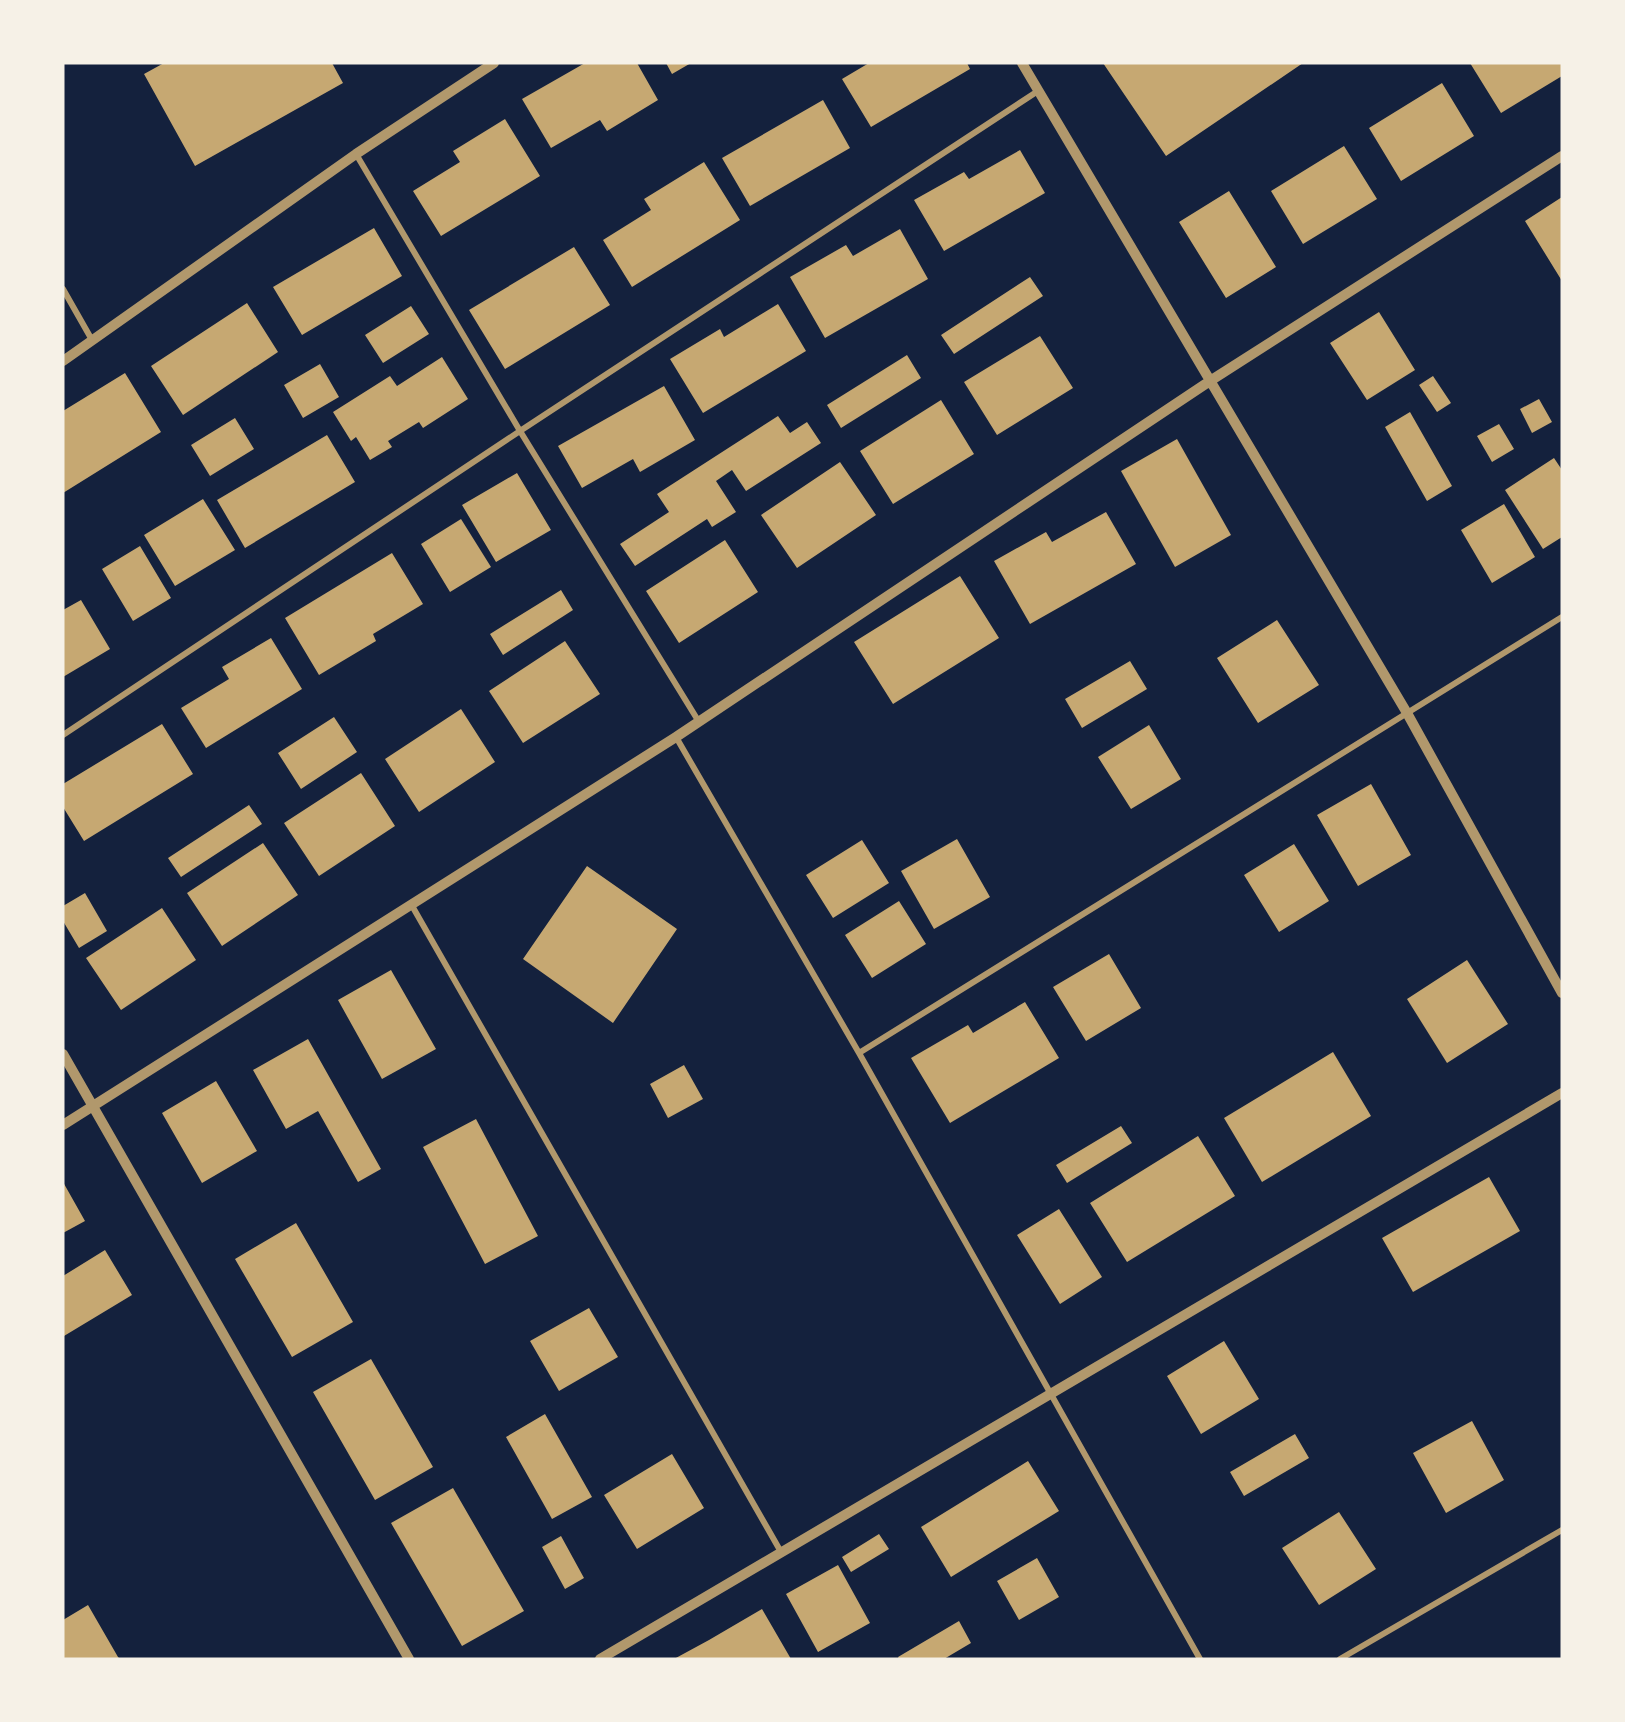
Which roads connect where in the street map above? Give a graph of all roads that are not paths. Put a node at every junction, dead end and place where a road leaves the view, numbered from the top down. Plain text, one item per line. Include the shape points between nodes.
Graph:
1 (494, 63) edge
2 (1022, 63) edge
3 (1038, 91) junction
4 (356, 154) junction
5 (1562, 156) edge
6 (63, 289) edge
7 (92, 340) junction
8 (63, 361) edge
9 (1210, 381) junction
10 (520, 431) junction
11 (1562, 617) edge
12 (1407, 713) junction
13 (699, 722) junction
14 (63, 735) edge
15 (676, 737) junction
16 (411, 904) junction
17 (1562, 993) edge
18 (859, 1053) junction
19 (63, 1054) edge
20 (1562, 1094) edge
21 (92, 1106) junction
22 (63, 1125) edge
23 (1050, 1394) junction
24 (1562, 1530) edge
25 (781, 1552) junction
26 (409, 1659) edge
27 (600, 1659) edge
28 (1200, 1659) edge
29 (1340, 1659) edge

1 - 4 street
2 - 3 street
3 - 9 street
3 - 10 street
4 - 7 street
4 - 10 street
5 - 9 street
6 - 7 street
7 - 8 street
9 - 12 street
9 - 13 street
10 - 13 street
10 - 14 street
11 - 12 street
12 - 17 street
12 - 18 street
13 - 15 street
15 - 16 street
15 - 18 street
16 - 21 street
16 - 25 street
18 - 23 street
19 - 21 street
20 - 23 street
21 - 22 street
21 - 26 street
23 - 25 street
23 - 28 street
24 - 29 street
25 - 27 street

